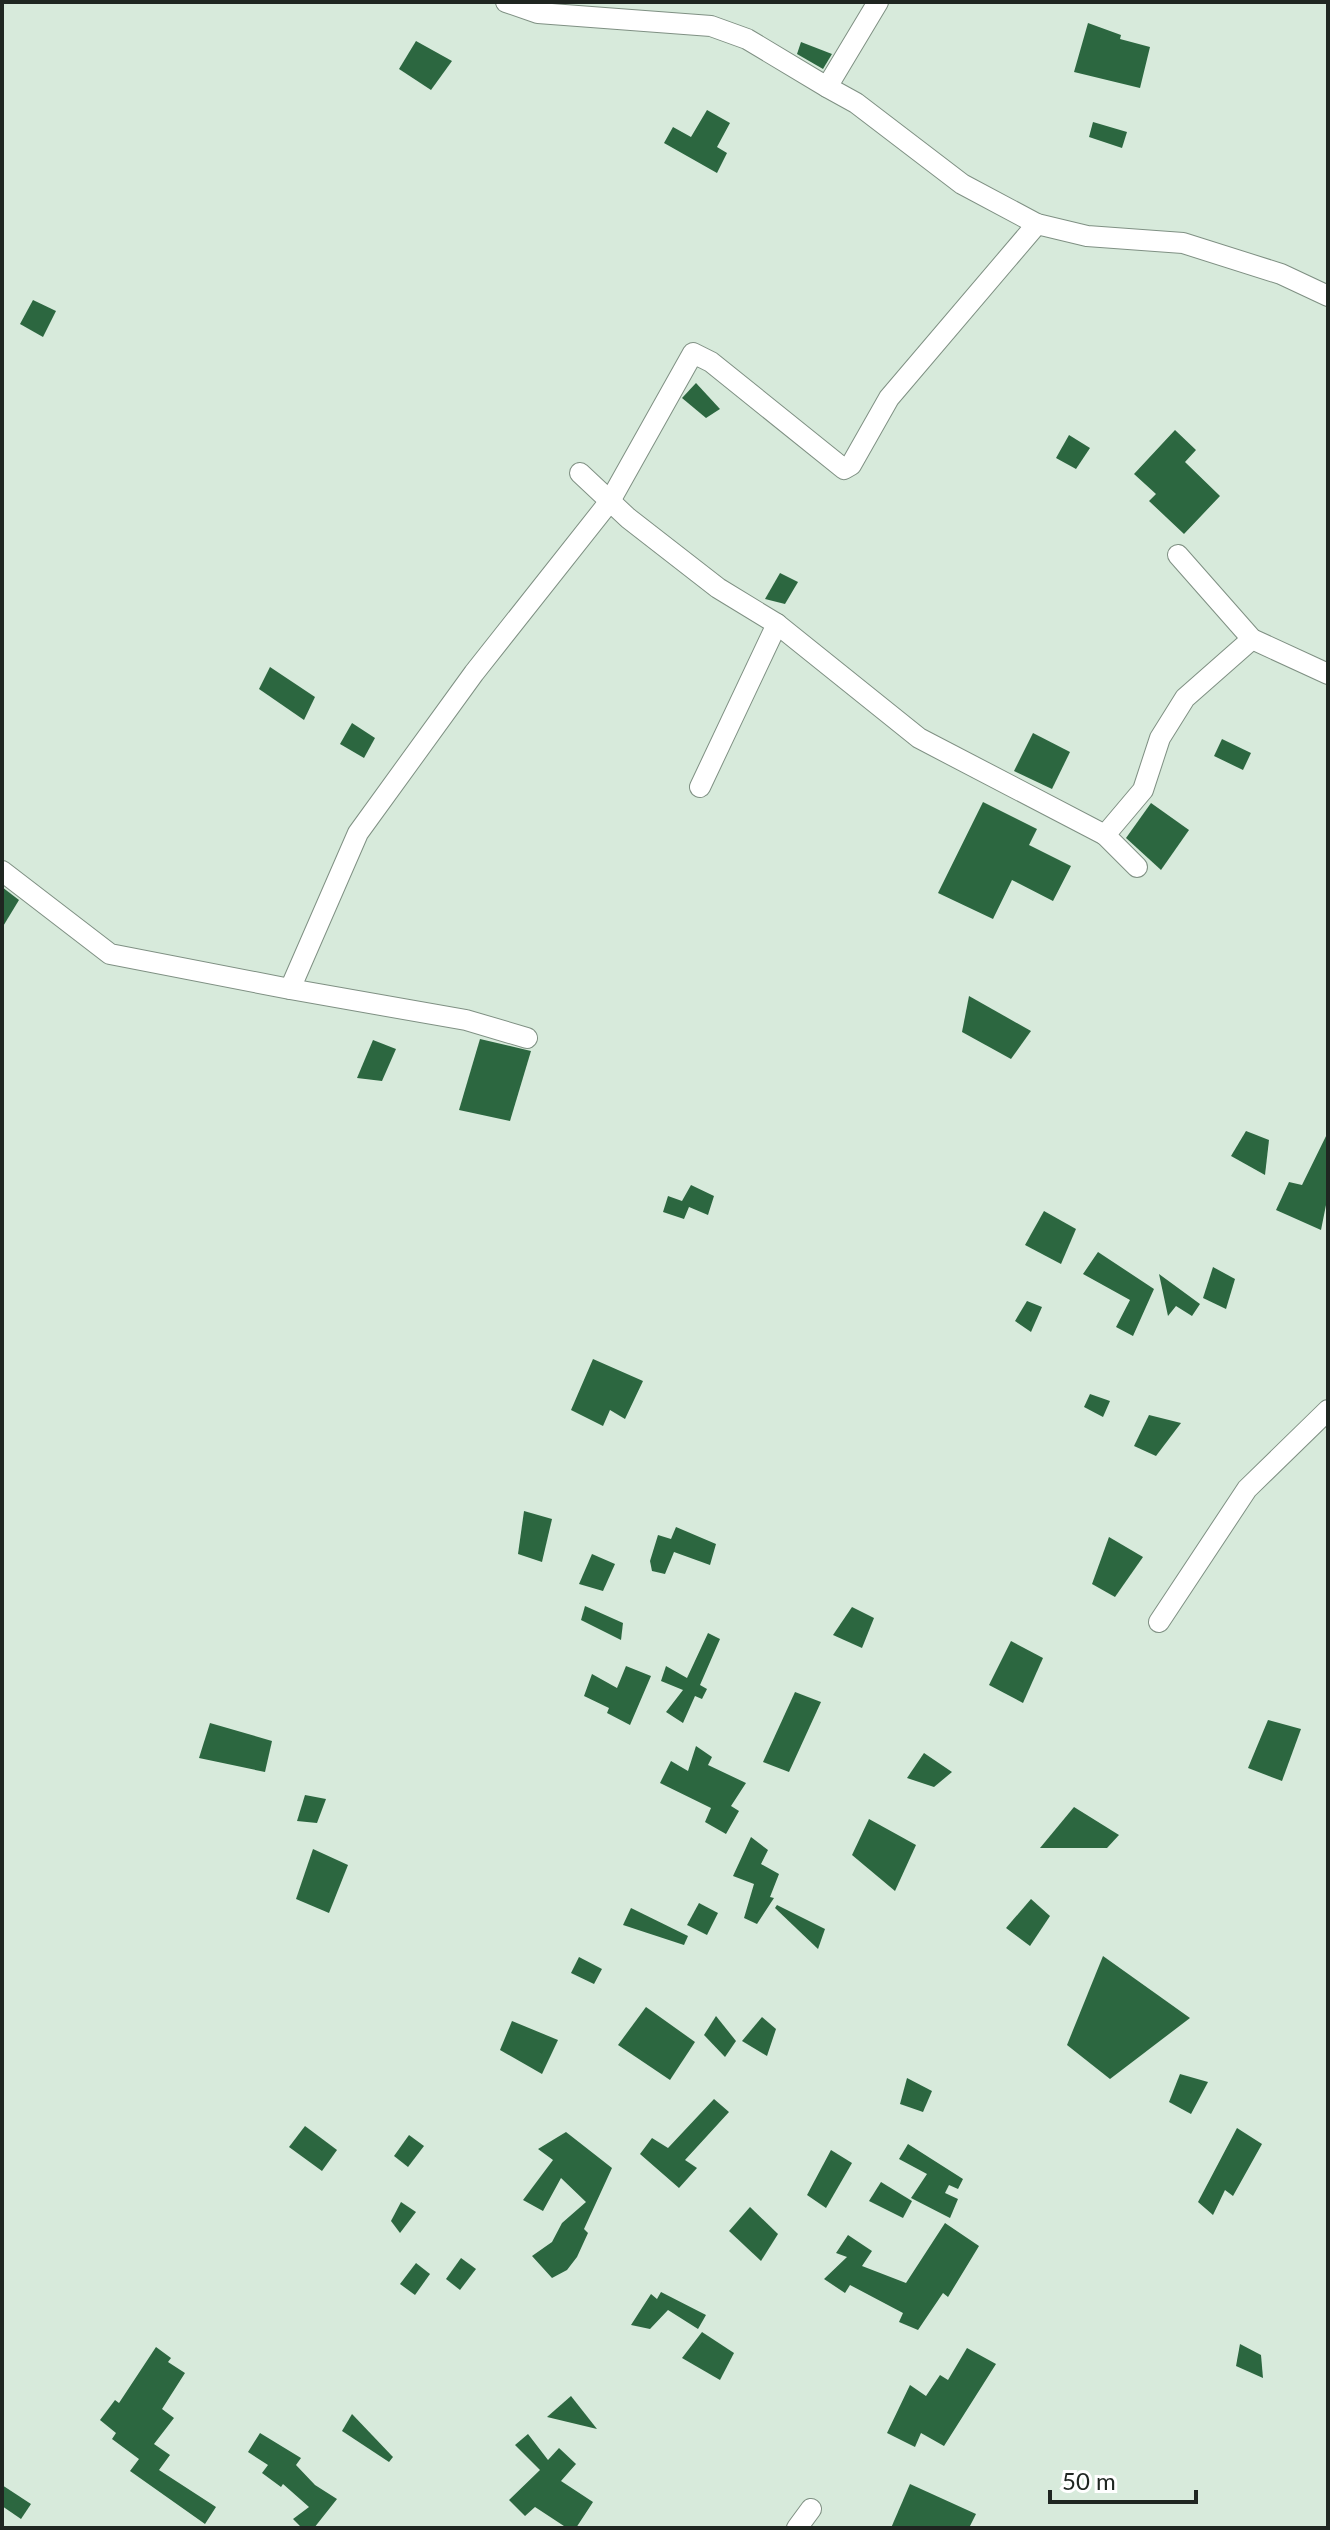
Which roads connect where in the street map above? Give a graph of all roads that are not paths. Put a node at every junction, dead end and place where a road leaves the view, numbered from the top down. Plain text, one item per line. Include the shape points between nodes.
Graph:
1 (506, 2) edge
2 (878, 2) edge
3 (827, 87) junction
4 (1037, 224) junction
5 (1328, 296) edge
6 (580, 473) dead end
7 (610, 501) junction
8 (1178, 555) dead end
9 (777, 624) junction
10 (1252, 639) junction
11 (1328, 674) edge
12 (700, 787) dead end
13 (1105, 835) junction
14 (1137, 867) dead end
15 (2, 871) edge
16 (290, 989) junction
17 (527, 1038) dead end
18 (1324, 1421) edge
19 (1159, 1622) dead end
20 (811, 2509) dead end
21 (797, 2528) edge

1 - 3 street via 538,13 711,26 747,39
2 - 3 street
3 - 4 street via 962,184
4 - 5 street via 1087,236 1183,243 1281,274
4 - 7 street via 889,398 851,465 836,466 711,362 693,353
6 - 7 street
7 - 9 street via 718,588
7 - 16 street via 474,673 358,833
8 - 10 street
9 - 12 street
9 - 13 street via 919,738
10 - 11 street
10 - 13 street via 1185,698 1160,738 1143,790
13 - 14 street
15 - 16 street via 110,954
16 - 17 street via 466,1020
18 - 19 street via 1247,1489
20 - 21 street

